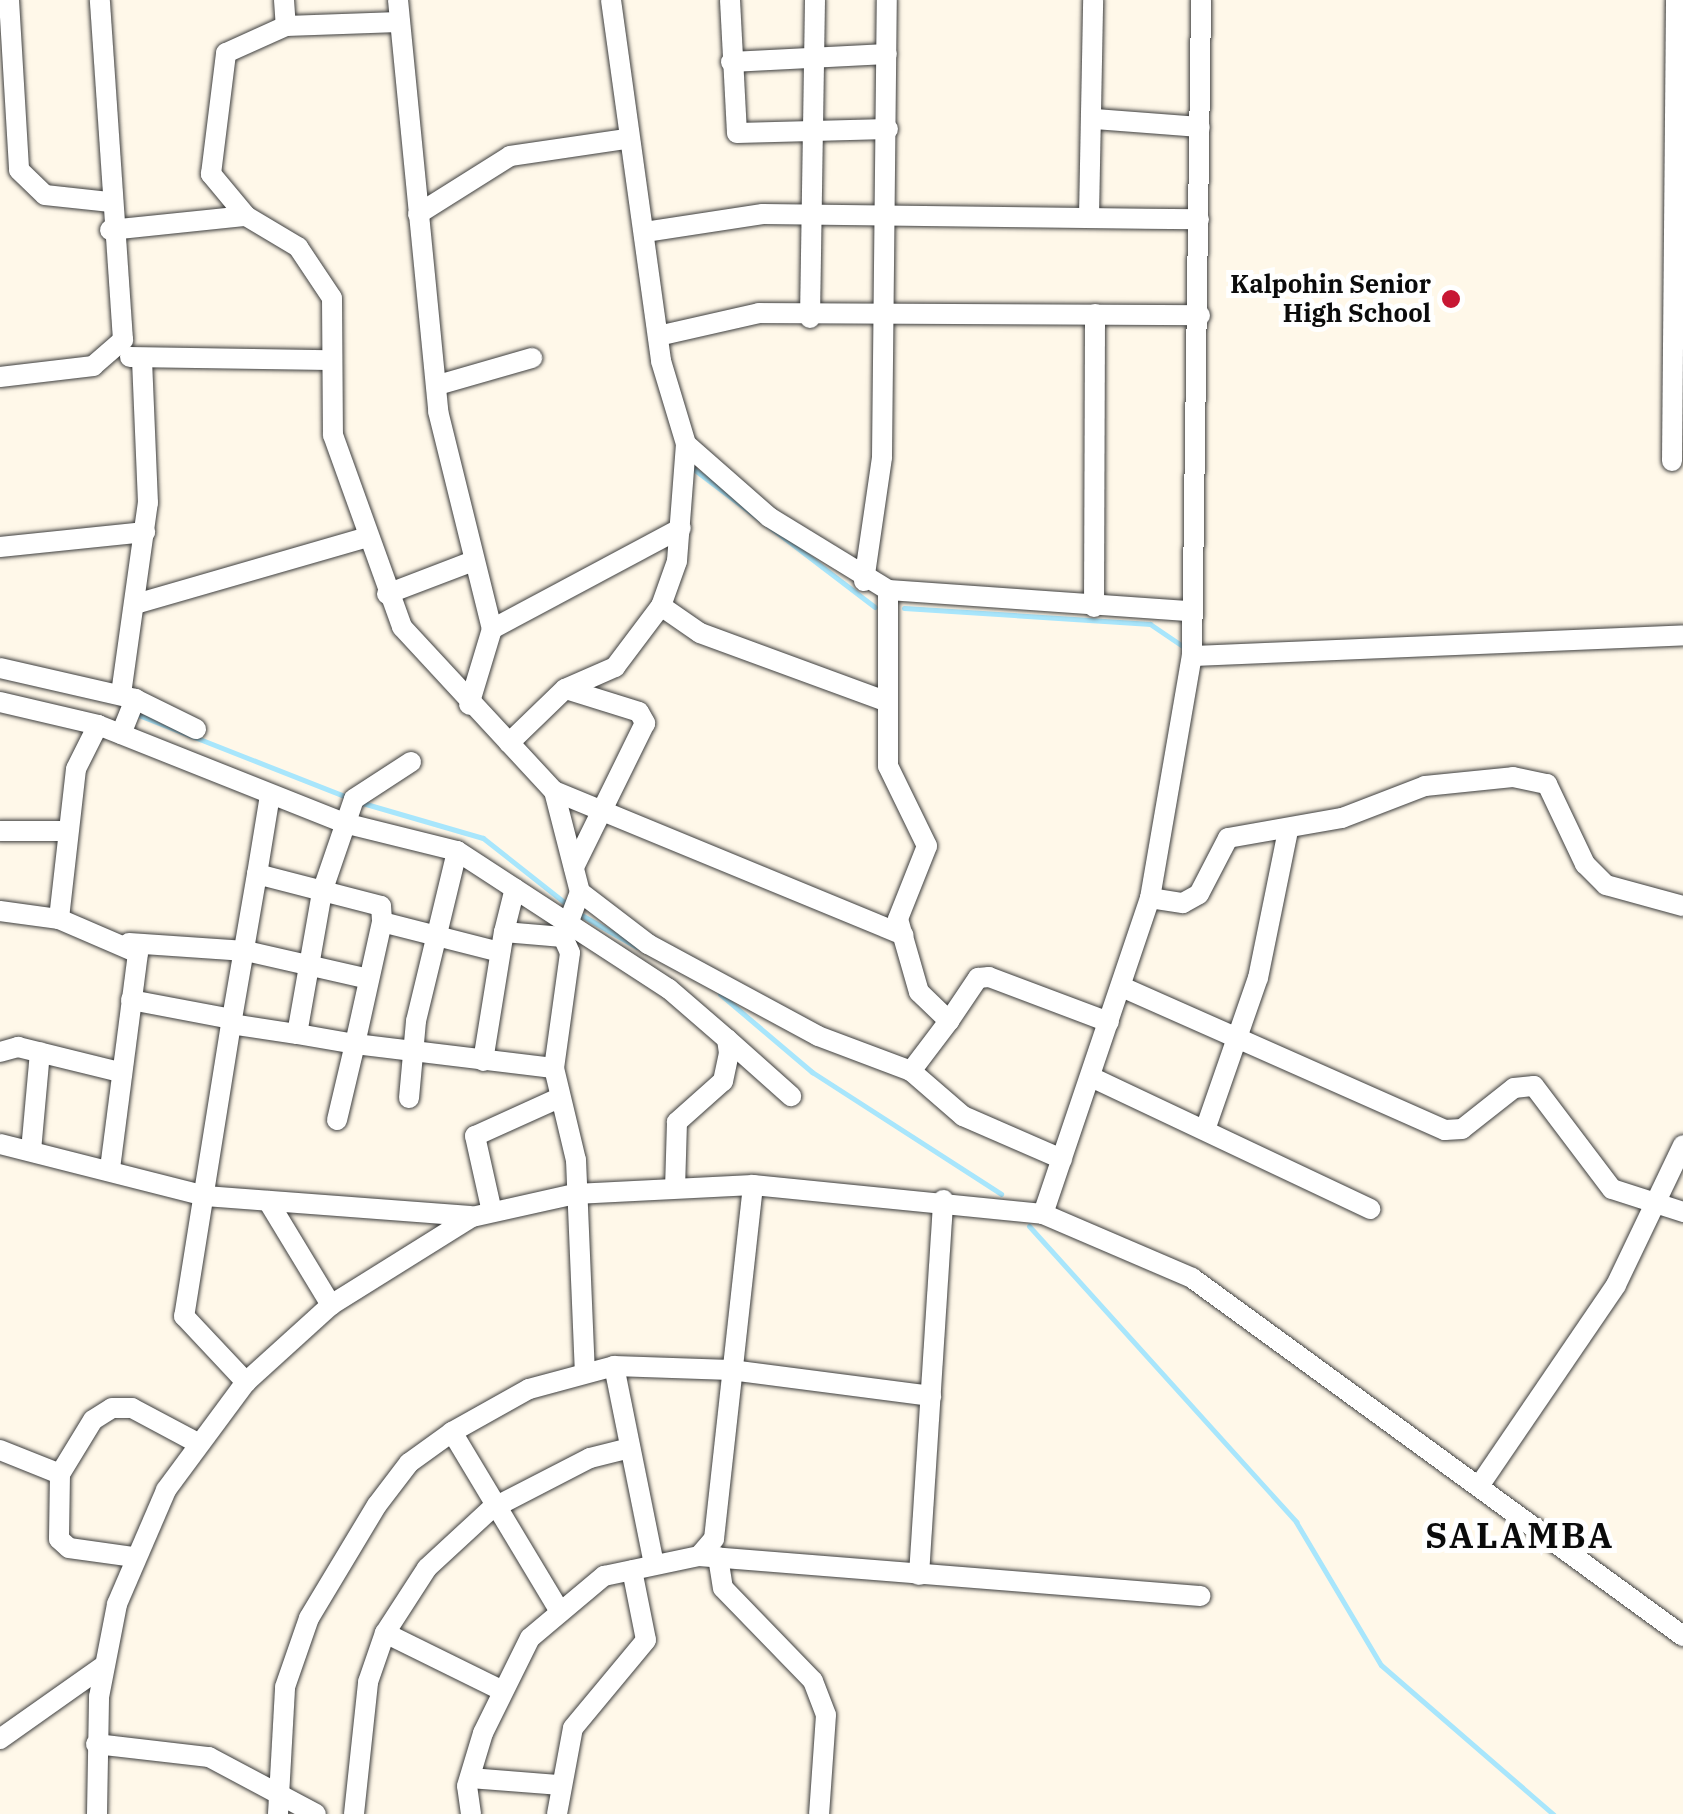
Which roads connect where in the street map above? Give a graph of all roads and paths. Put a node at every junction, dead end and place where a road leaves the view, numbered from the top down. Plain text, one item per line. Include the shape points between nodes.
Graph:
1 (4, 0) edge
2 (100, 0) edge
3 (284, 0) edge
4 (398, 0) edge
5 (611, 0) edge
6 (730, 0) edge
7 (815, 0) edge
8 (887, 0) edge
9 (1093, 0) edge
10 (1201, 0) edge
11 (1676, 0) edge
12 (399, 22) junction
13 (286, 26) junction
14 (887, 54) junction
15 (815, 56) junction
16 (732, 62) junction
17 (1095, 119) junction
18 (815, 127) junction
19 (1200, 127) junction
20 (888, 129) junction
21 (626, 139) junction
22 (109, 202) junction
23 (418, 214) junction
24 (888, 214) junction
25 (246, 216) junction
26 (812, 217) junction
27 (1089, 217) junction
28 (1199, 219) junction
29 (110, 230) junction
30 (644, 232) junction
31 (886, 310) junction
32 (1095, 314) junction
33 (1200, 314) junction
34 (810, 318) junction
35 (658, 336) junction
36 (119, 352) junction
37 (532, 358) dead end
38 (330, 360) junction
39 (142, 362) junction
40 (0, 377) edge
41 (438, 385) junction
42 (686, 444) junction
43 (1672, 461) dead end
44 (682, 528) junction
45 (145, 532) junction
46 (364, 538) junction
47 (0, 547) edge
48 (471, 562) junction
49 (864, 580) junction
50 (888, 590) junction
51 (387, 594) junction
52 (139, 604) junction
53 (662, 606) junction
54 (1094, 607) junction
55 (1191, 610) junction
56 (492, 629) junction
57 (1683, 635) edge
58 (1192, 656) junction
59 (0, 668) edge
60 (565, 689) junction
61 (882, 700) junction
62 (0, 702) edge
63 (469, 705) junction
64 (127, 711) junction
65 (98, 725) junction
66 (196, 728) dead end
67 (509, 743) junction
68 (411, 762) dead end
69 (554, 791) junction
70 (270, 795) junction
71 (348, 811) junction
72 (606, 816) junction
73 (1288, 830) junction
74 (0, 831) edge
75 (67, 831) junction
76 (457, 851) junction
77 (574, 867) junction
78 (257, 874) junction
79 (515, 888) junction
80 (322, 892) junction
81 (1150, 898) junction
82 (1683, 906) edge
83 (0, 911) edge
84 (570, 914) junction
85 (59, 920) junction
86 (382, 922) junction
87 (436, 933) junction
88 (903, 935) junction
89 (502, 942) junction
90 (129, 943) junction
91 (246, 950) junction
92 (306, 968) junction
93 (369, 979) junction
94 (1122, 988) junction
95 (131, 1000) junction
96 (949, 1021) junction
97 (231, 1022) junction
98 (1109, 1022) junction
99 (297, 1034) junction
100 (1237, 1037) junction
101 (727, 1040) junction
102 (354, 1044) junction
103 (0, 1052) edge
104 (40, 1052) junction
105 (414, 1058) junction
106 (483, 1061) junction
107 (554, 1068) junction
108 (116, 1071) junction
109 (911, 1071) junction
110 (1090, 1077) junction
111 (791, 1096) dead end
112 (409, 1098) dead end
113 (556, 1099) junction
114 (337, 1120) dead end
115 (1206, 1127) junction
116 (0, 1144) edge
117 (1683, 1145) edge
118 (31, 1151) junction
119 (1062, 1159) junction
120 (110, 1170) junction
121 (753, 1185) junction
122 (675, 1188) junction
123 (575, 1194) junction
124 (205, 1196) junction
125 (943, 1200) junction
126 (268, 1201) junction
127 (1659, 1205) junction
128 (1370, 1209) dead end
129 (1683, 1212) edge
130 (482, 1214) junction
131 (1043, 1214) junction
132 (331, 1305) junction
133 (614, 1366) junction
134 (731, 1370) junction
135 (585, 1372) junction
136 (246, 1382) junction
137 (932, 1396) junction
138 (452, 1432) junction
139 (196, 1442) junction
140 (627, 1449) junction
141 (0, 1450) edge
142 (60, 1474) junction
143 (1479, 1486) junction
144 (492, 1509) junction
145 (708, 1556) junction
146 (134, 1557) junction
147 (654, 1564) junction
148 (632, 1570) junction
149 (918, 1575) junction
150 (1200, 1596) dead end
151 (557, 1607) junction
152 (385, 1633) junction
153 (1683, 1636) edge
154 (102, 1667) junction
155 (499, 1689) junction
156 (0, 1739) edge
157 (96, 1744) junction
158 (470, 1778) junction
159 (558, 1785) junction
160 (278, 1789) junction
161 (98, 1814) edge
162 (278, 1814) edge
163 (316, 1814) edge
164 (354, 1814) edge
165 (471, 1814) edge
166 (557, 1814) edge
167 (819, 1814) edge

1 - 22 street via 19,170 46,195
2 - 22 street
3 - 13 street
4 - 12 street
5 - 21 street
6 - 16 street
7 - 15 street
8 - 14 street
9 - 17 street
10 - 19 street
11 - 43 street
12 - 13 street
12 - 23 street
13 - 25 street via 226,53 211,174
14 - 15 street
14 - 20 street
15 - 16 street
15 - 18 street
16 - 18 street via 737,133
17 - 19 street
17 - 27 street
18 - 20 street
18 - 26 street
19 - 28 street
20 - 24 street
21 - 23 street via 510,156
21 - 30 street
22 - 29 street
23 - 41 street
24 - 26 street
24 - 27 street
24 - 31 street
25 - 29 street
25 - 38 street via 272,225 319,274 332,298
26 - 30 street via 763,214
26 - 34 street
27 - 28 street
28 - 33 street
29 - 36 street
30 - 35 street
31 - 32 street
31 - 34 street
31 - 49 street via 882,457
32 - 33 street
32 - 54 street
33 - 55 street
34 - 35 street via 758,313
35 - 42 street
36 - 39 street
36 - 40 street via 93,366
37 - 41 street
38 - 39 street
38 - 46 street via 333,435
39 - 45 street
41 - 48 street
42 - 44 street
42 - 49 street via 769,517
44 - 53 street
44 - 56 street
45 - 47 street
45 - 52 street
46 - 51 street
46 - 52 street
48 - 51 street
48 - 56 street
49 - 50 street
50 - 54 street
50 - 61 street
51 - 63 street via 427,662
52 - 64 street
53 - 60 street via 615,667
53 - 61 street via 700,633
54 - 55 street
55 - 58 street
56 - 63 street
57 - 58 street
58 - 81 street
59 - 64 street
60 - 67 street
60 - 72 street via 644,716
61 - 88 street via 888,766 927,846 900,906
62 - 65 street
63 - 67 street
64 - 65 street
64 - 66 street
64 - 70 street
65 - 75 street via 76,769
67 - 69 street
68 - 71 street
69 - 72 street
69 - 77 street
70 - 71 street
70 - 78 street
71 - 76 street
71 - 80 street
72 - 77 street
72 - 88 street
73 - 81 street via 1228,838 1198,894 1183,904
73 - 82 street via 1425,786 1513,777 1546,784 1585,864 1606,885
73 - 100 street
74 - 75 street
75 - 85 street
76 - 79 street
76 - 87 street
77 - 84 street
78 - 80 street
78 - 91 street
79 - 84 street
79 - 89 street
80 - 86 street via 381,906
80 - 92 street
81 - 94 street
83 - 85 street
84 - 89 street
84 - 101 street
84 - 107 street
84 - 109 street via 637,937 818,1036
85 - 90 street
86 - 87 street
86 - 93 street
87 - 89 street
87 - 105 street
88 - 96 street via 919,992
89 - 106 street
90 - 91 street
90 - 95 street via 139,970
91 - 92 street
91 - 97 street
92 - 93 street
92 - 99 street
93 - 102 street
94 - 98 street
94 - 100 street
95 - 97 street
95 - 108 street
96 - 98 street via 978,978 988,977
96 - 109 street
97 - 99 street
97 - 124 street
98 - 110 street
99 - 102 street
100 - 115 street
100 - 127 street via 1445,1130 1462,1129 1514,1088 1534,1086 1612,1189
101 - 111 street
101 - 122 street via 723,1081 677,1122
102 - 105 street
102 - 114 street
103 - 104 street
104 - 108 street
104 - 118 street
105 - 106 street
105 - 112 street
106 - 107 street
107 - 113 street
108 - 120 street
109 - 119 street via 963,1116
110 - 115 street
110 - 119 street
113 - 123 street via 576,1160
113 - 130 street via 475,1136
115 - 128 street
116 - 118 street
117 - 127 street
118 - 120 street
119 - 131 street
120 - 124 street
121 - 122 street
121 - 125 street
121 - 134 street
122 - 123 street
123 - 130 street
123 - 135 street
124 - 126 street
124 - 136 street via 184,1316
125 - 131 street
125 - 137 street
126 - 130 street
126 - 132 street
127 - 129 street
127 - 143 street via 1606,1302
130 - 132 street
131 - 143 street via 1192,1278
132 - 136 street
133 - 134 street
133 - 135 street
133 - 140 street
134 - 137 street
134 - 145 street via 723,1514
135 - 138 street via 529,1389
136 - 139 street
137 - 149 street
138 - 144 street
138 - 160 street via 409,1463 376,1504 309,1618 285,1687
139 - 142 street via 132,1408 112,1408 92,1420
139 - 146 street
140 - 144 street via 590,1458
140 - 147 street
141 - 142 street
142 - 146 street via 60,1539
143 - 153 street
144 - 151 street
144 - 152 street via 427,1568
145 - 147 street
145 - 149 street
145 - 167 street via 723,1588 812,1681 826,1715
146 - 154 street
147 - 148 street
148 - 151 street
148 - 159 street via 646,1640 573,1728
149 - 150 street
151 - 155 street
152 - 155 street
152 - 164 street via 363,1707
154 - 156 street
154 - 157 street
155 - 158 street
157 - 160 street via 209,1756
157 - 161 street
158 - 159 street
158 - 165 street
159 - 166 street
160 - 162 street
160 - 163 street

